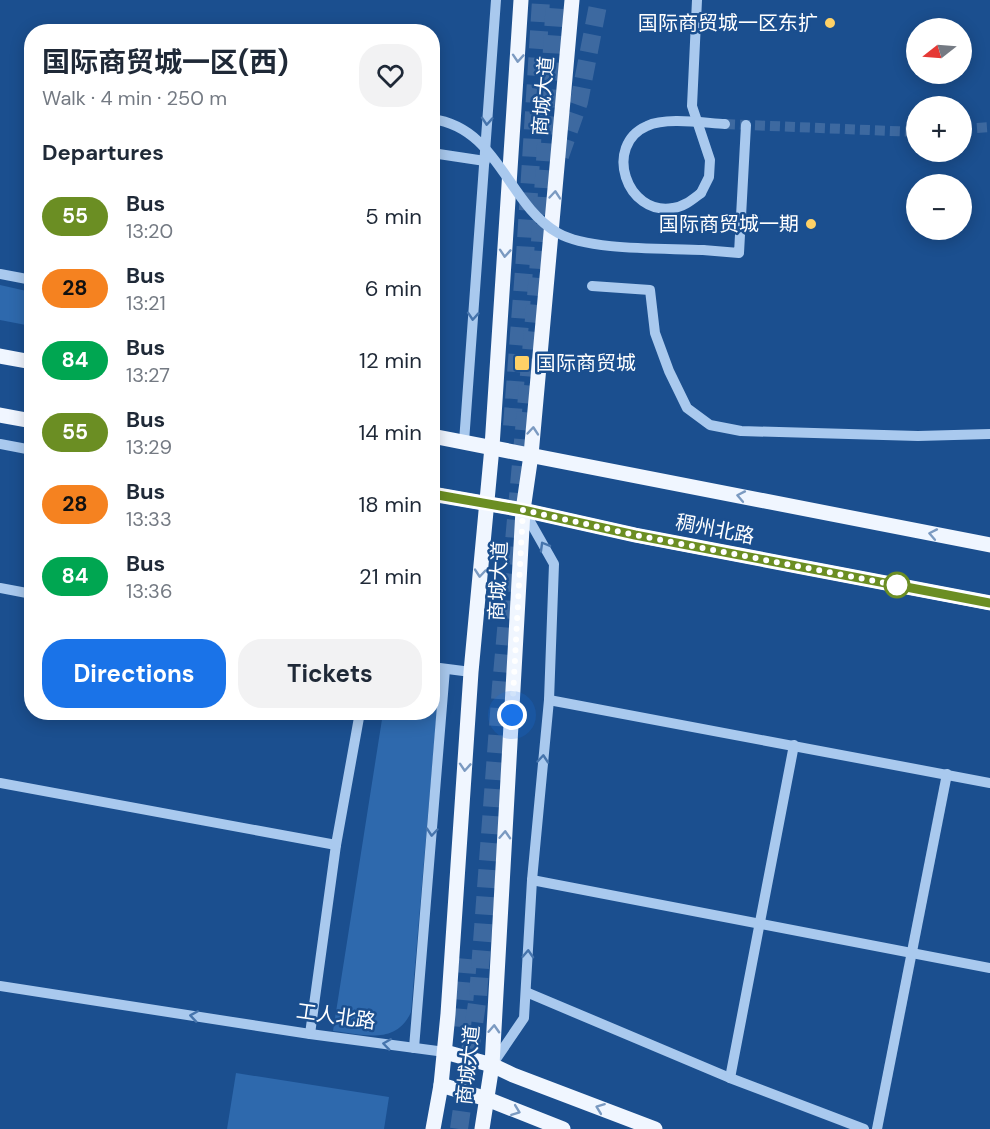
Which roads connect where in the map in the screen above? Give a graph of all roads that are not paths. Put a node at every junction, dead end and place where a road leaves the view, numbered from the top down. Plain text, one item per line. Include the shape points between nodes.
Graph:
1 (496, 0) edge
2 (521, 0) edge
3 (572, 0) edge
4 (698, 0) edge
5 (440, 122) edge
6 (725, 124) tunnel mouth
7 (746, 125) dead end
8 (440, 154) edge
9 (484, 161) junction
10 (0, 274) edge
11 (24, 278) edge
12 (592, 286) dead end
13 (0, 356) edge
14 (24, 360) edge
15 (0, 415) edge
16 (24, 420) edge
17 (990, 434) edge
18 (440, 438) edge
19 (464, 442) junction
20 (0, 444) edge
21 (492, 447) junction
22 (24, 448) edge
23 (531, 455) junction
24 (440, 496) edge
25 (485, 504) junction
26 (523, 510) junction
27 (990, 545) edge
28 (0, 588) edge
29 (24, 592) edge
30 (990, 603) edge
31 (440, 668) edge
32 (445, 669) junction
33 (471, 672) junction
34 (549, 700) junction
35 (359, 720) edge
36 (794, 745) junction
37 (946, 774) junction
38 (0, 783) edge
39 (990, 783) edge
40 (336, 845) junction
41 (532, 880) junction
42 (760, 923) junction
43 (912, 952) junction
44 (990, 968) edge
45 (0, 986) edge
46 (526, 992) junction
47 (310, 1034) junction
48 (414, 1048) junction
49 (445, 1052) junction
50 (492, 1065) junction
51 (730, 1078) junction
52 (441, 1085) junction
53 (487, 1099) junction
54 (433, 1129) edge
55 (482, 1129) edge
56 (563, 1129) edge
57 (655, 1129) edge
58 (864, 1129) edge
59 (877, 1129) edge

1 -> 9 street
2 -> 21 main road, 商城大道
23 -> 3 main road, 商城大道
4 - 6 street, bridge via 692,106 710,160 709,177 701,193 673,208 658,208 644,202 626,181 623,155 635,132 660,122
5 - 7 street, bridge via 461,129 482,144 528,208 558,234 595,245 740,253
8 - 9 street
9 -> 19 street
10 - 11 street
12 - 17 street via 650,290 655,333 669,370 687,408 710,425 741,431
13 - 14 main road
15 - 16 main road
18 - 19 main road, 稠州北路
19 - 21 main road, 稠州北路
20 - 22 street
21 - 23 main road, 稠州北路
21 - 25 main road, 商城大道
23 - 26 main road, 商城大道
27 -> 23 main road, 稠州北路
24 - 25 main road, 稠州北路
25 - 26 main road, 稠州北路
25 -> 33 main road, 商城大道
26 - 30 main road, 稠州北路
34 -> 26 street via 554,564
50 -> 26 main road, 商城大道
28 - 29 street
31 - 32 street
32 - 33 street
32 -> 48 street
33 -> 49 main road, 商城大道
34 - 36 street
41 -> 34 street
35 - 40 street
36 - 37 street
36 - 42 street
37 - 39 street
37 - 43 street
38 - 40 street
40 - 47 street
41 - 42 street
46 -> 41 street
42 - 43 street
42 - 51 street
43 - 44 street
43 - 59 street
47 -> 45 street, 工人北路
46 - 50 street via 524,1018
46 - 51 street
48 -> 47 street, 工人北路
48 - 49 street, 工人北路
49 - 50 main road, 工人北路
49 - 52 main road, 商城大道
50 - 53 main road, 商城大道
57 -> 50 main road, 工人北路
51 - 58 street
52 - 53 main road
52 - 54 main road, 商城大道
53 - 55 main road, 商城大道
53 -> 56 main road

